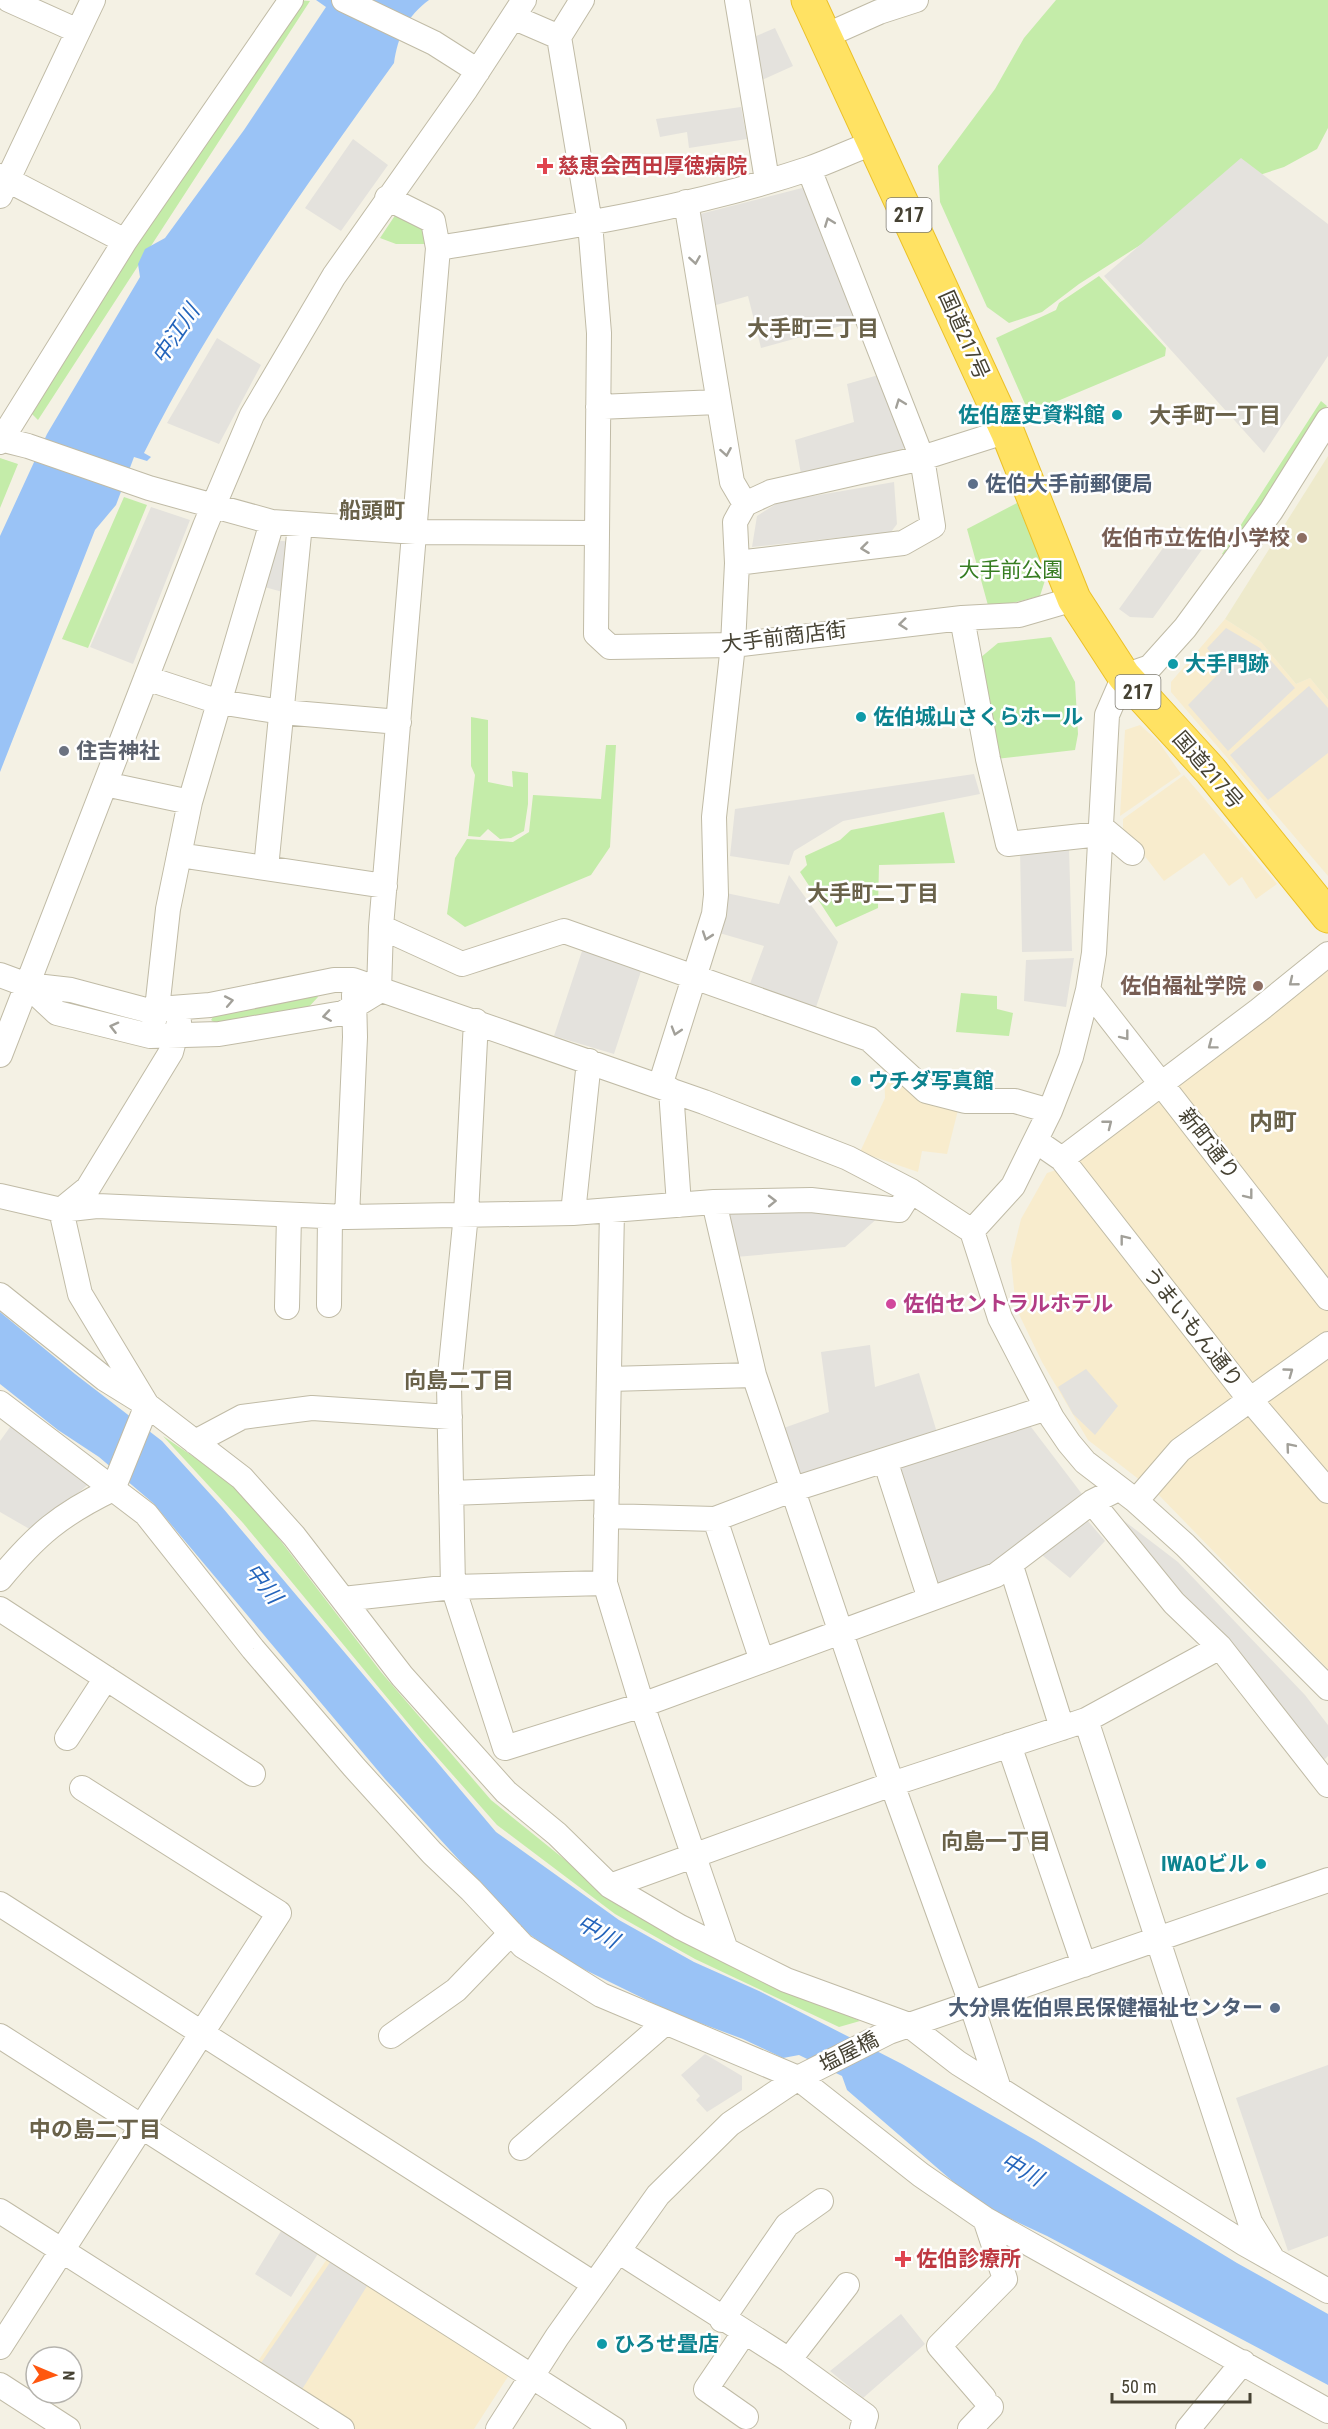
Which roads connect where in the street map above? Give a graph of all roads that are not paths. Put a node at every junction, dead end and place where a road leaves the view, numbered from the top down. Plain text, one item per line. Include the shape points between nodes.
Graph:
1 (9, 0) edge
2 (93, 0) edge
3 (291, 0) edge
4 (344, 0) edge
5 (582, 0) edge
6 (737, 0) edge
7 (808, 0) edge
8 (916, 0) edge
9 (519, 9) edge
10 (78, 31) junction
11 (825, 36) junction
12 (559, 37) junction
13 (478, 70) junction
14 (876, 142) junction
15 (809, 169) junction
16 (767, 180) junction
17 (3, 184) edge
18 (387, 198) junction
19 (686, 202) junction
20 (590, 223) junction
21 (125, 241) junction
22 (438, 248) junction
23 (718, 402) junction
24 (598, 407) junction
25 (1328, 420) edge
26 (1008, 431) junction
27 (0, 440) edge
28 (923, 467) junction
29 (745, 504) junction
30 (212, 507) junction
31 (272, 522) junction
32 (300, 524) junction
33 (416, 532) junction
34 (595, 533) junction
35 (737, 563) junction
36 (1074, 599) junction
37 (962, 618) junction
38 (733, 645) junction
39 (1124, 676) junction
40 (146, 678) junction
41 (219, 702) junction
42 (282, 712) junction
43 (399, 722) junction
44 (105, 784) junction
45 (190, 802) junction
46 (1101, 831) junction
47 (1132, 853) dead end
48 (179, 855) junction
49 (266, 868) junction
50 (385, 886) junction
51 (1328, 916) edge
52 (381, 927) junction
53 (1328, 954) edge
54 (0, 975) edge
55 (693, 975) junction
56 (353, 980) junction
57 (27, 985) junction
58 (1088, 990) junction
59 (379, 991) junction
60 (182, 1007) junction
61 (354, 1008) junction
62 (157, 1009) junction
63 (476, 1021) junction
64 (150, 1036) junction
65 (177, 1036) junction
66 (0, 1055) edge
67 (589, 1061) junction
68 (1162, 1083) junction
69 (665, 1088) junction
70 (1050, 1111) junction
71 (1036, 1141) junction
72 (1062, 1159) junction
73 (912, 1191) junction
74 (0, 1196) edge
75 (714, 1202) junction
76 (680, 1205) junction
77 (61, 1210) junction
78 (612, 1210) junction
79 (573, 1213) junction
80 (466, 1214) junction
81 (290, 1215) junction
82 (339, 1217) junction
83 (972, 1231) junction
84 (0, 1295) edge
85 (1328, 1298) edge
86 (329, 1305) dead end
87 (287, 1307) dead end
88 (1328, 1344) edge
89 (111, 1346) junction
90 (90, 1367) junction
91 (754, 1375) junction
92 (609, 1379) junction
93 (1251, 1401) junction
94 (146, 1406) junction
95 (1047, 1407) junction
96 (4, 1414) edge
97 (450, 1417) junction
98 (195, 1442) junction
99 (885, 1460) junction
100 (114, 1485) junction
101 (607, 1487) junction
102 (794, 1489) junction
103 (1328, 1491) edge
104 (451, 1493) junction
105 (1127, 1495) junction
106 (1092, 1502) junction
107 (606, 1516) junction
108 (715, 1520) junction
109 (1011, 1566) junction
110 (0, 1579) edge
111 (605, 1583) junction
112 (453, 1587) junction
113 (343, 1599) junction
114 (930, 1599) junction
115 (0, 1609) edge
116 (843, 1631) junction
117 (1220, 1647) junction
118 (762, 1660) junction
119 (106, 1678) junction
120 (1328, 1688) edge
121 (642, 1705) junction
122 (1086, 1720) junction
123 (1062, 1728) junction
124 (67, 1738) dead end
125 (1010, 1745) junction
126 (253, 1773) dead end
127 (892, 1784) junction
128 (1328, 1785) edge
129 (82, 1788) dead end
130 (696, 1857) junction
131 (1328, 1880) edge
132 (610, 1886) junction
133 (0, 1904) edge
134 (511, 1932) junction
135 (1160, 1940) junction
136 (726, 1950) junction
137 (1084, 1965) junction
138 (972, 2003) junction
139 (665, 2023) junction
140 (898, 2028) junction
141 (202, 2032) junction
142 (0, 2036) edge
143 (391, 2036) dead end
144 (804, 2075) junction
145 (999, 2089) junction
146 (142, 2126) junction
147 (521, 2148) dead end
148 (821, 2201) dead end
149 (0, 2211) edge
150 (985, 2218) junction
151 (62, 2250) junction
152 (618, 2251) junction
153 (1273, 2259) junction
154 (594, 2284) junction
155 (847, 2285) dead end
156 (1328, 2291) edge
157 (722, 2320) junction
158 (744, 2333) junction
159 (0, 2347) edge
160 (789, 2360) junction
161 (1243, 2362) junction
162 (532, 2376) junction
163 (0, 2385) edge
164 (1328, 2411) edge
165 (746, 2417) dead end
166 (68, 2429) edge
167 (342, 2429) edge
168 (498, 2429) edge
169 (614, 2429) edge
170 (862, 2429) edge
171 (970, 2429) edge
172 (1188, 2429) edge

1 - 10 street
2 - 10 street
3 - 21 street
4 - 13 street via 434,43
5 - 12 street
6 - 16 street
7 - 11 highway, 国道217号 / 217
8 - 11 street
9 - 12 street
9 - 13 street
10 - 17 street
11 - 14 highway, 国道217号 / 217
12 - 20 street, 大手前商店街
13 - 18 street
14 - 15 street
14 - 26 highway, 国道217号 / 217
15 - 16 street
28 -> 15 street
16 - 19 street
17 - 21 street
18 - 22 street via 433,220
18 - 30 street via 302,325 252,415
19 - 20 street
19 -> 23 street
20 - 22 street
20 - 24 street, 大手前商店街 via 599,333
21 - 27 street
22 - 33 street
23 - 24 street
23 -> 29 street via 732,482
24 - 34 street, 大手前商店街
25 - 39 street via 1271,511 1185,628 1150,667
26 - 28 street
26 - 36 highway, 国道217号 / 217
27 - 30 street
28 - 29 street via 771,492
28 -> 35 street via 933,526 903,543
29 - 35 street via 735,522
30 - 31 street
30 - 40 street
31 - 32 street
31 - 41 street
32 - 33 street
32 - 42 street
33 - 34 street
33 - 43 street
34 - 38 street, 大手前商店街 via 596,634 610,647
35 - 38 street
36 - 37 street, 大手前商店街 via 1019,615
36 - 39 highway, 国道217号 / 217
37 -> 38 street, 大手前商店街
37 - 46 street via 1008,844
38 -> 55 street via 714,817 717,895
39 - 46 street via 1107,715
39 - 51 highway, 国道217号 / 217 via 1211,771
40 - 41 street
40 - 44 street
41 - 42 street
41 - 45 street
42 - 43 street
42 - 49 street
43 - 50 street
44 - 45 street
44 - 57 street
45 - 48 street
46 - 47 street
46 - 58 street
48 - 49 street
48 - 62 street via 168,909
49 - 50 street
50 - 52 street
52 - 55 street via 462,964 564,931
52 - 59 street
53 -> 68 street
54 - 57 street
55 -> 69 street
55 - 70 street via 869,1039 926,1091 965,1101 1015,1101
56 - 59 street
60 -> 56 street
56 - 61 street
57 - 62 street via 71,990 146,1010
64 -> 57 street via 57,1013
57 - 66 street
58 -> 68 street, 新町通り
58 - 70 street via 1071,1057
59 - 61 street
59 - 63 street
60 - 62 street
60 - 65 street
61 -> 65 street via 219,1034
61 - 82 street
62 - 64 street
63 - 67 street
63 - 80 street
64 - 65 street
65 - 77 street via 88,1188
67 - 69 street
67 - 79 street
72 -> 68 street
68 -> 85 street, 新町通り
69 - 73 street via 848,1158
69 - 76 street
70 - 71 street
71 - 72 street, うまいもん通り
71 - 83 street via 1013,1186
93 -> 72 street, うまいもん通り
75 -> 73 street via 811,1200 899,1210
73 - 83 street
74 - 77 street
75 - 76 street
75 - 91 street
76 - 78 street
77 - 81 street via 97,1206
77 - 89 street via 80,1294
78 - 79 street
78 - 92 street
79 - 80 street
80 - 82 street
80 - 97 street via 449,1385
81 - 82 street
81 - 87 street
82 - 86 street
83 - 95 street via 1000,1318
84 - 90 street
93 -> 88 street
89 - 90 street via 108,1363
89 - 94 street
90 - 94 street
91 - 92 street
91 - 102 street
92 - 101 street
103 -> 93 street, うまいもん通り
93 - 105 street via 1180,1450
94 - 98 street
94 - 100 street
95 - 99 street
95 - 105 street via 1085,1462
96 - 100 street
97 - 98 street via 312,1408 242,1417
97 - 104 street
98 - 113 street via 242,1478
99 - 102 street
99 - 114 street
100 - 110 street via 35,1537
100 - 134 street via 147,1514 253,1649 354,1767
101 - 104 street
101 - 107 street
102 - 108 street
102 - 116 street
104 - 112 street
105 - 106 street
105 - 120 street via 1202,1561
106 - 109 street
106 - 117 street via 1174,1603
107 - 108 street
107 - 111 street
108 - 118 street
109 - 114 street
109 - 123 street
111 - 112 street
111 - 121 street
112 - 113 street
112 - 121 street via 504,1748
113 - 132 street via 402,1676 506,1792 557,1834
114 - 116 street
115 - 119 street
116 - 118 street
116 - 127 street
117 - 122 street
117 - 128 street
118 - 121 street
119 - 124 street
119 - 126 street
121 - 130 street
122 - 123 street
122 - 135 street
123 - 125 street
125 - 127 street
125 - 137 street
127 - 130 street
127 - 138 street
129 - 141 street via 279,1913
130 - 132 street
130 - 136 street
131 - 135 street, 塩屋橋
132 - 136 street
133 - 141 street
134 - 139 street via 523,1946 601,1995
134 - 143 street via 456,1990
135 - 137 street, 塩屋橋
135 - 153 street via 1250,2222
136 - 140 street
137 - 138 street, 塩屋橋
138 - 140 street, 塩屋橋
138 - 145 street
139 - 144 street
139 - 147 street
140 - 144 street, 塩屋橋
140 - 145 street
141 - 146 street
141 - 154 street
142 - 146 street
144 - 150 street via 921,2175
144 - 152 street, 塩屋橋 via 730,2124 698,2154 658,2195
145 - 153 street
146 - 151 street
146 - 162 street
148 - 157 street via 787,2225
149 - 151 street
150 - 161 street
150 - 171 street via 1005,2278 939,2346 987,2402
151 - 159 street
151 - 167 street
152 - 154 street, 塩屋橋
152 - 157 street
153 - 156 street
154 - 162 street, 塩屋橋
155 - 160 street
157 - 158 street
158 - 160 street
158 - 165 street via 706,2389
160 - 170 street via 866,2416
161 - 164 street
161 - 172 street
162 - 168 street, 塩屋橋
162 - 169 street
163 - 166 street

